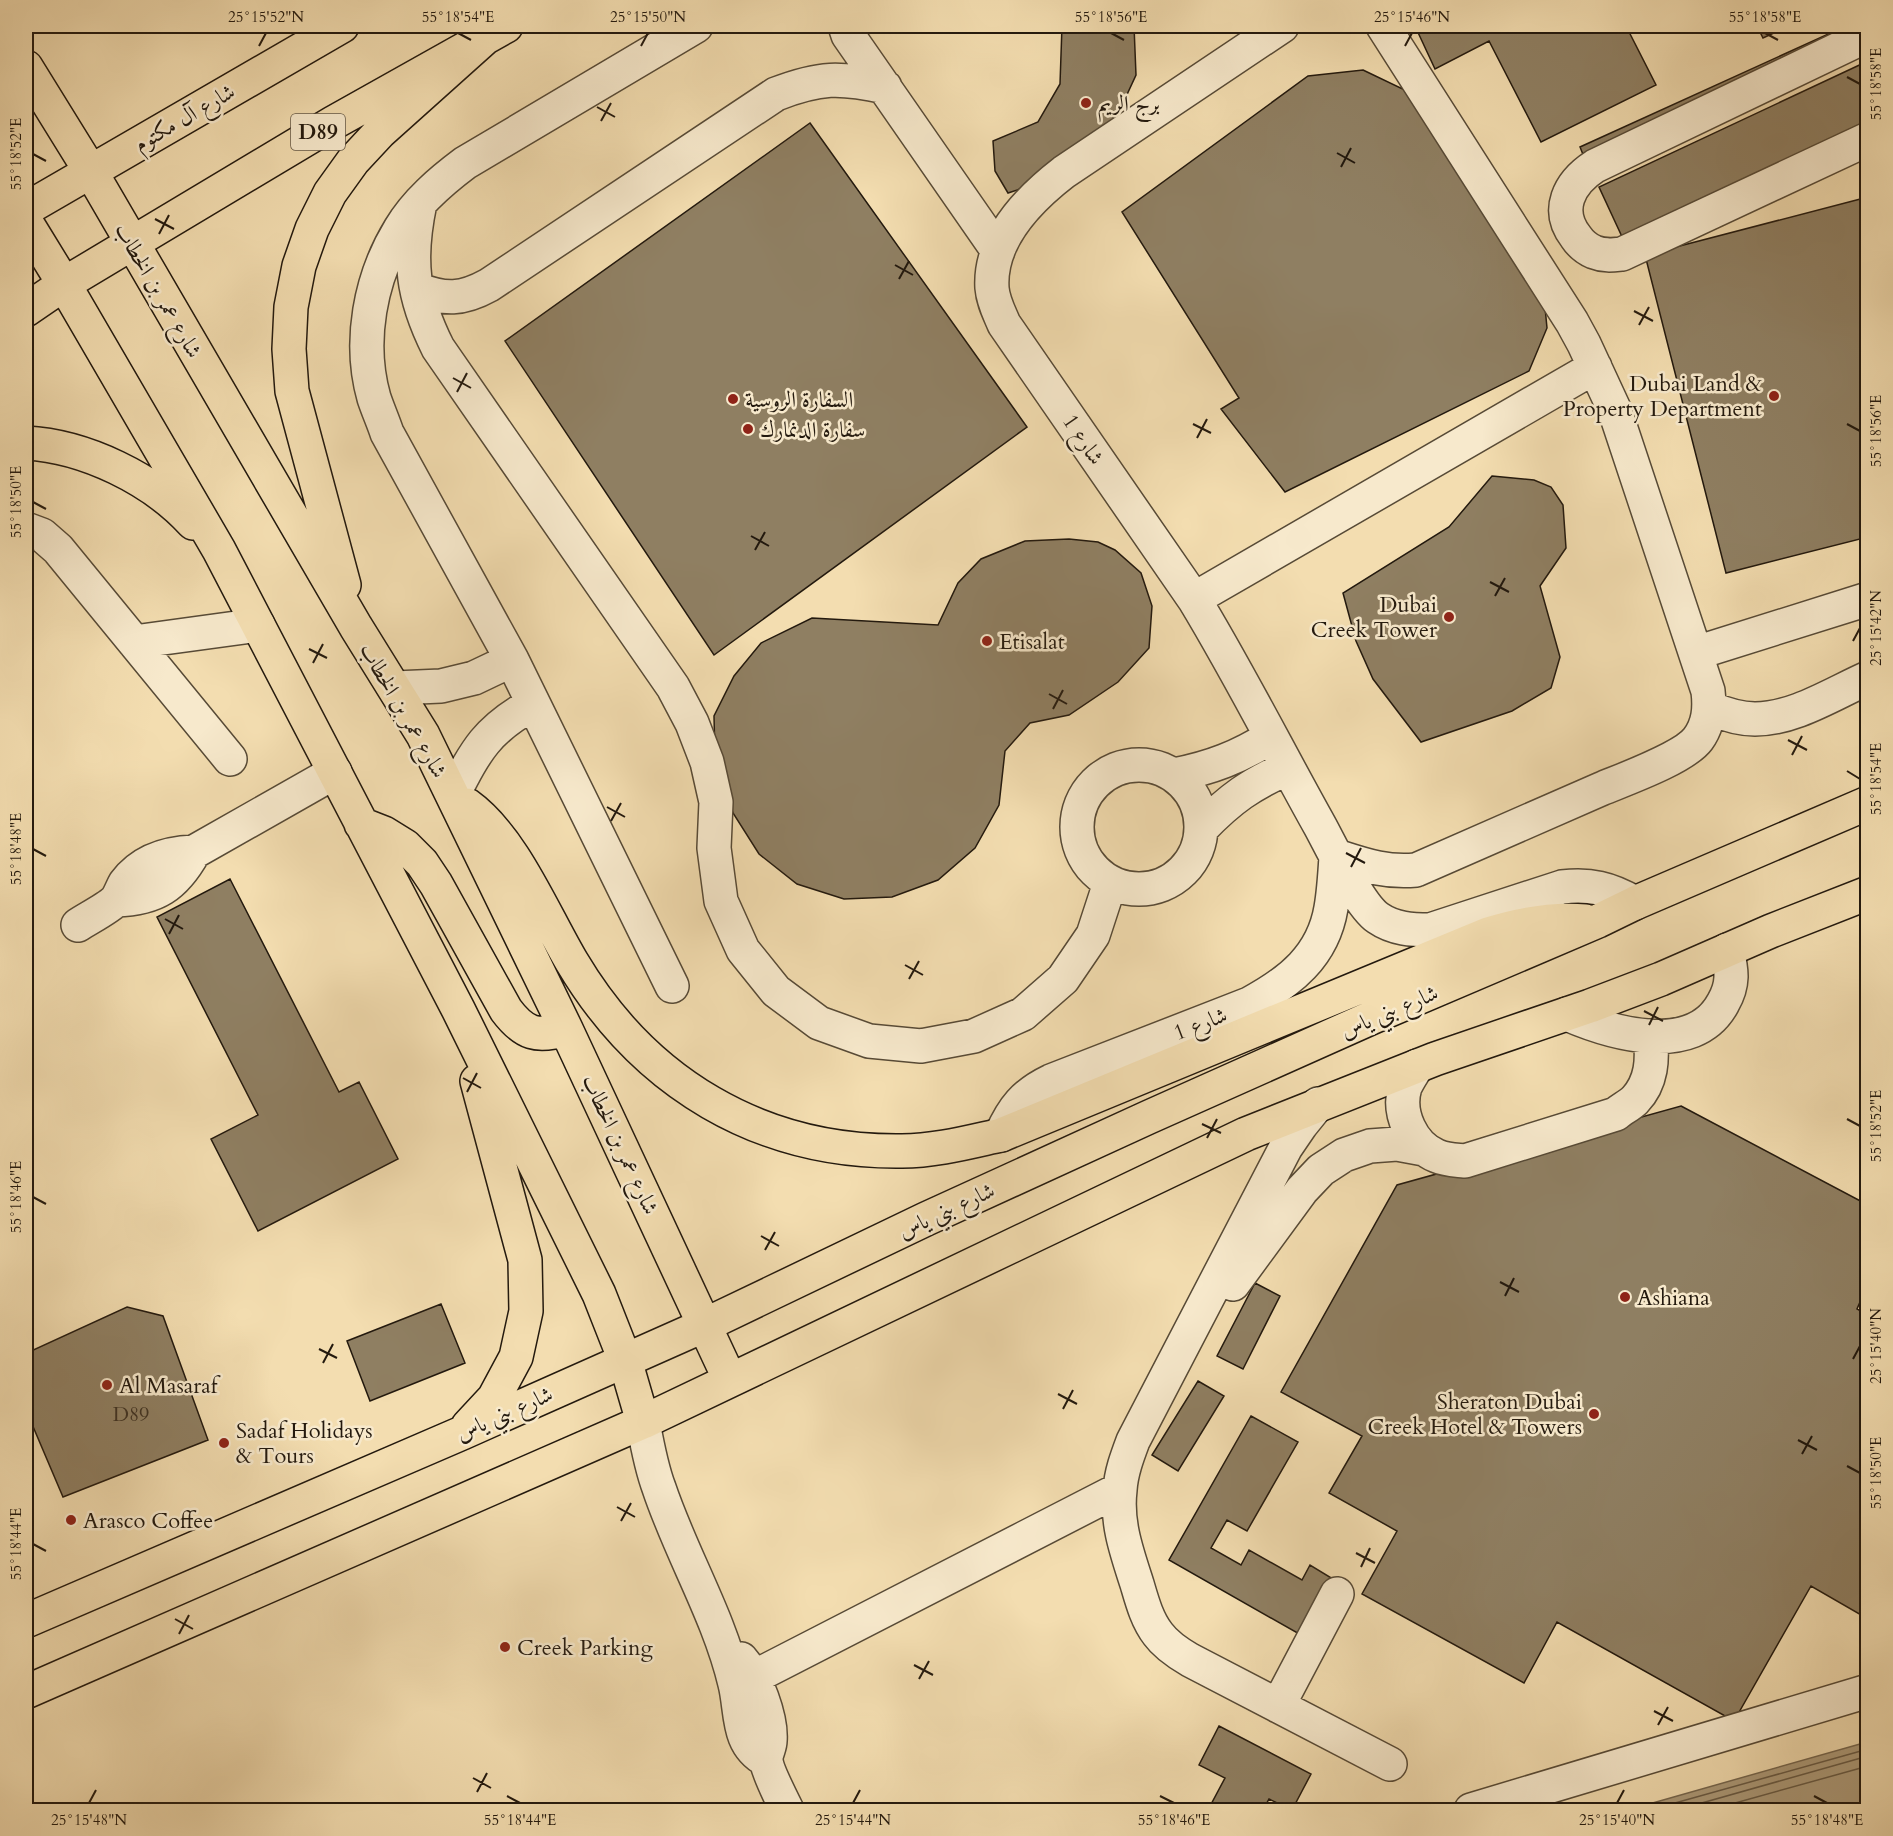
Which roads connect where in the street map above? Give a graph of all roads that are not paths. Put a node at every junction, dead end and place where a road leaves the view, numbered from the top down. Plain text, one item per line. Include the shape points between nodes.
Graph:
1 (342, 26) edge
2 (696, 26) edge
3 (845, 26) edge
4 (1282, 26) edge
5 (1383, 26) edge
6 (496, 31) edge
7 (1868, 35) edge
8 (26, 68) edge
9 (885, 87) junction
10 (1868, 139) edge
11 (91, 172) junction
12 (420, 203) junction
13 (26, 209) edge
14 (26, 222) edge
15 (132, 243) junction
16 (998, 251) junction
17 (64, 284) junction
18 (417, 289) junction
19 (26, 310) edge
20 (1595, 367) junction
21 (26, 443) edge
22 (26, 529) edge
23 (219, 550) junction
24 (1194, 599) junction
25 (1868, 599) edge
26 (258, 625) junction
27 (356, 627) junction
28 (134, 642) junction
29 (1696, 652) junction
30 (512, 660) junction
31 (1868, 678) edge
32 (395, 688) junction
33 (533, 704) junction
34 (1710, 708) junction
35 (1271, 737) junction
36 (230, 759) dead end
37 (1288, 768) junction
38 (335, 772) junction
39 (1174, 775) junction
40 (453, 795) junction
41 (1868, 803) edge
42 (361, 824) junction
43 (1202, 828) junction
44 (1336, 856) junction
45 (1110, 883) junction
46 (1868, 893) edge
47 (1635, 903) junction
48 (1598, 921) junction
49 (78, 925) dead end
50 (1727, 950) junction
51 (672, 986) dead end
52 (458, 1010) junction
53 (1567, 1014) junction
54 (566, 1029) junction
55 (1650, 1036) junction
56 (1417, 1066) junction
57 (1318, 1104) junction
58 (1001, 1135) junction
59 (1424, 1149) junction
60 (705, 1325) junction
61 (625, 1360) junction
62 (1171, 1368) junction
63 (730, 1380) junction
64 (643, 1422) junction
65 (462, 1433) junction
66 (1120, 1489) junction
67 (1337, 1593) dead end
68 (26, 1621) edge
69 (722, 1642) junction
70 (754, 1677) junction
71 (1868, 1690) edge
72 (26, 1692) edge
73 (1278, 1706) junction
74 (766, 1760) junction
75 (1390, 1764) dead end
76 (787, 1810) edge
77 (1471, 1810) edge

1 - 11 main road, شارع آل مكتوم
2 - 12 street via 465,163
3 - 9 street
4 - 16 street, شارع 1 via 1043,188 1025,207
5 - 20 street via 1572,322
6 - 15 main road, D89
6 - 27 main road via 380,132 353,161 330,193 299,266 291,307 292,391
7 - 10 street via 1582,174 1567,200 1570,230 1592,252 1622,254
8 - 11 main road, شارع عمر بن الخطاب
9 - 16 street
9 - 18 street via 830,79 776,94 489,285 472,294 453,297 434,296
11 - 13 main road, شارع آل مكتوم
11 - 15 main road, شارع عمر بن الخطاب
12 - 18 street via 414,232
12 - 30 street via 401,227 376,282 368,320 374,396 387,433
14 - 17 main road
15 - 17 main road, D89
15 - 27 main road, شارع عمر بن الخطاب
16 - 24 street, شارع 1 via 992,288 1004,324
17 - 19 main road, D89
17 - 23 main road
18 - 45 street via 424,320 438,348 673,687 692,723 707,762 716,802 714,848 722,901 743,950 776,991 819,1023 869,1041 921,1046 974,1036 1023,1014 1063,979 1093,935
20 - 24 street
20 - 29 street via 1615,411
21 - 23 main road via 92,457 140,479 182,510
22 - 28 street via 42,534 58,549
23 - 26 main road
24 - 35 street, شارع 1
25 - 29 street
26 - 28 street
26 - 38 main road
27 - 32 main road, شارع عمر بن الخطاب
28 - 36 street
29 - 34 street
30 - 32 street via 474,678 441,686
30 - 33 street
31 - 34 street via 1776,717 1742,718
32 - 40 main road, شارع عمر بن الخطاب
33 - 40 street via 494,729
33 - 51 street
34 - 44 street via 1698,740 1684,752 1416,870 1383,870
35 - 37 street, شارع 1
35 - 39 street via 1224,762
37 - 43 street via 1241,792
37 - 44 street, شارع 1
38 - 42 main road
38 - 49 street via 194,852 171,883 136,900 116,900
39 - 43 street via 1189,789
39 - 45 street via 1155,766 1136,765 1107,775 1086,796 1078,815 1077,835 1094,871
40 - 54 main road, شارع عمر بن الخطاب
40 - 58 main road via 502,841 601,1005 641,1051 714,1106 807,1142 855,1150 953,1146
41 - 47 main road, شارع بني ياس
42 - 52 main road
42 - 54 main road via 405,846 422,862 516,1024 532,1033
43 - 45 street via 1188,867 1172,881 1152,889 1131,890
44 - 47 street, شارع 1 via 1377,917 1412,930 1430,930 1562,887 1600,888
44 - 58 street, شارع 1 via 1331,909 1323,935 1310,958 1292,977 1249,1004 1034,1090 1020,1102
46 - 50 main road
47 - 48 main road, شارع بني ياس
48 - 58 main road via 1542,921 1488,934
48 - 60 main road, شارع بني ياس via 1149,1117
50 - 53 main road
50 - 55 street via 1732,971 1729,993 1718,1013 1699,1029 1674,1036
52 - 61 main road via 599,1294
52 - 65 main road via 525,1260 526,1311 516,1357 494,1398
53 - 55 street via 1607,1029
53 - 56 main road
54 - 60 main road, شارع عمر بن الخطاب
55 - 59 street via 1648,1080 1635,1100 1616,1114 1465,1161 1436,1156
56 - 57 main road
56 - 59 street via 1405,1086 1403,1109 1410,1131
57 - 62 street via 1286,1148
57 - 63 main road via 1246,1134
59 - 62 street via 1397,1144 1370,1146 1344,1155 1321,1170 1302,1190
60 - 61 main road, شارع بني ياس
60 - 63 main road, شارع عمر بن الخطاب
61 - 64 main road
61 - 65 main road, شارع بني ياس
62 - 66 street via 1133,1441
63 - 64 main road
64 - 69 street via 659,1489
64 - 72 main road
65 - 68 main road, شارع بني ياس
66 - 70 street
66 - 73 street via 1123,1540 1148,1617 1158,1635 1190,1660
67 - 73 street
69 - 70 street
69 - 74 street via 745,1739
70 - 74 street via 770,1731
71 - 77 street
73 - 75 street
74 - 76 street

